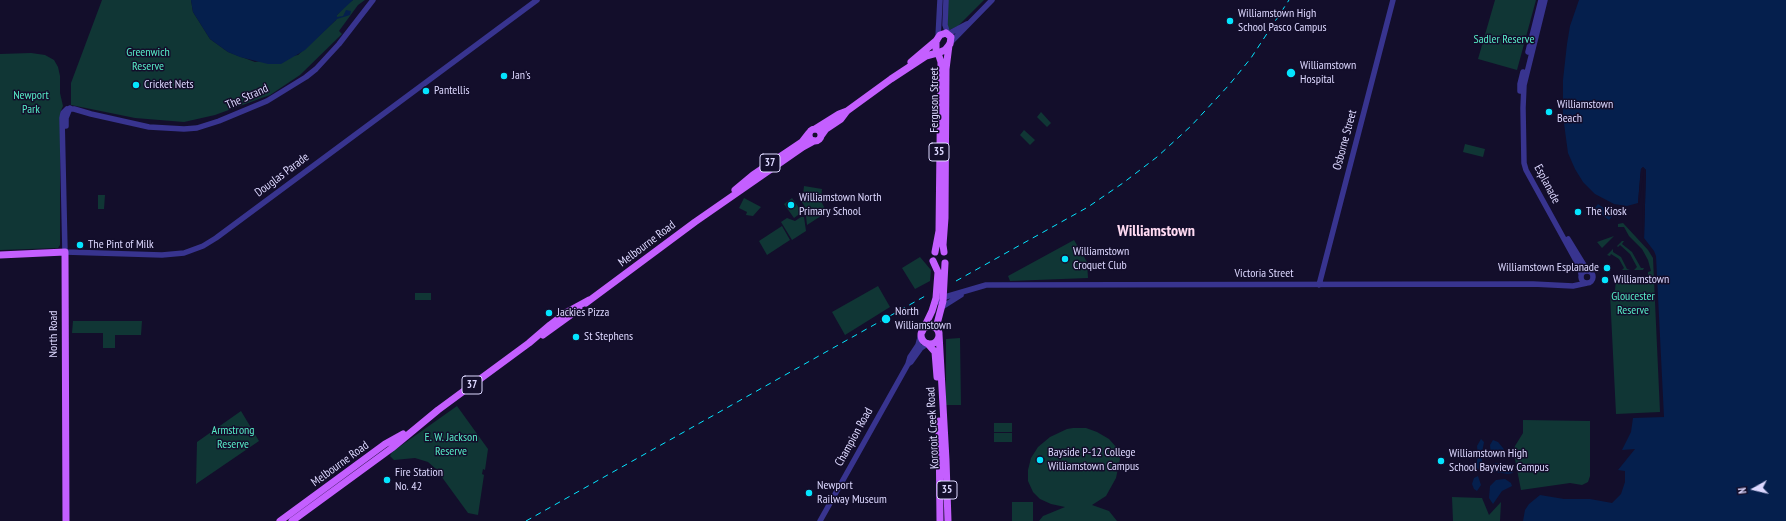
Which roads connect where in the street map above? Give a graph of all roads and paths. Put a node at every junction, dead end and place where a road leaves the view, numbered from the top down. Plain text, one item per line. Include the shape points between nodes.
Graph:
1 (374, 0) edge
2 (537, 0) edge
3 (940, 0) edge
4 (946, 0) edge
5 (992, 0) edge
6 (1393, 0) edge
7 (1542, 0) edge
8 (1546, 0) edge
9 (971, 21) junction
10 (948, 34) junction
11 (937, 39) junction
12 (950, 44) junction
13 (937, 53) junction
14 (1523, 78) junction
15 (891, 79) junction
16 (68, 110) joint
17 (847, 111) junction
18 (812, 131) junction
19 (821, 136) junction
20 (814, 141) junction
21 (943, 151) junction
22 (755, 178) junction
23 (1555, 221) junction
24 (1571, 244) junction
25 (65, 252) junction
26 (935, 252) junction
27 (944, 252) junction
28 (0, 255) edge
29 (933, 261) junction
30 (946, 263) junction
31 (1577, 264) junction
32 (1587, 270) junction
33 (1581, 275) junction
34 (1586, 283) junction
35 (1564, 284) junction
36 (1319, 285) junction
37 (964, 293) junction
38 (943, 298) junction
39 (935, 303) junction
40 (942, 307) junction
41 (922, 333) junction
42 (939, 334) junction
43 (928, 344) junction
44 (908, 364) junction
45 (381, 452) junction
46 (943, 455) junction
47 (66, 521) edge
48 (280, 521) edge
49 (292, 521) edge
50 (820, 521) edge
51 (940, 521) edge
52 (948, 521) edge

1 - 16 street, The Strand via 339,44 306,77 267,101 219,121 197,128 170,128 145,126
2 - 25 street, Douglas Parade via 203,246 175,254
3 - 11 street, 35
4 - 10 street, 35 via 945,25
5 - 9 street
6 - 36 street, Osborne Street
7 - 14 street, Esplanade
8 - 14 street, Esplanade
9 - 10 street
9 - 12 street
10 - 11 main road, Melbourne Road via 942,34
10 - 12 main road, 35 via 951,37
11 - 13 main road, 35
11 - 15 main road, Melbourne Road / 37
12 - 13 main road, Melbourne Road via 945,50
12 - 21 main road, Ferguson Street / 35 via 946,69
13 - 15 main road, Melbourne Road / 37 via 926,56
13 - 21 main road, Ferguson Street / 35 via 941,62
14 - 23 street, Esplanade via 1520,87 1525,167
15 - 17 main road, Melbourne Road / 37
16 - 25 street, North Road via 64,111 62,116
17 - 18 main road, Melbourne Road / 37
17 - 19 main road, Melbourne Road / 37
18 - 19 main road via 820,132
18 - 20 main road via 810,138
18 - 22 main road, Melbourne Road / 37 via 802,142
19 - 20 main road, 37 via 819,140
20 - 22 main road, Melbourne Road / 37
21 - 26 main road, Ferguson Street / 35 via 940,230
21 - 27 main road, Ferguson Street / 35
22 - 45 main road, Melbourne Road / 37 via 555,328 529,343
23 - 24 street, Esplanade
23 - 31 street, Esplanade
24 - 31 street
24 - 32 street, Esplanade
25 - 28 main road, Douglas Parade
25 - 47 main road, North Road
26 - 27 main road
26 - 29 main road, 35
27 - 30 main road, 35 via 947,256
29 - 30 main road via 939,265
29 - 39 main road, 35 via 938,274
30 - 38 main road, 35
31 - 33 street, Esplanade
32 - 33 street
32 - 34 street via 1592,272 1594,277
33 - 34 street via 1582,281
33 - 35 street, Victoria Street via 1574,282
34 - 35 street, Victoria Street via 1573,286
35 - 36 street, Victoria Street
36 - 37 street, Victoria Street via 986,285
37 - 38 street, Victoria Street
37 - 40 street, Victoria Street
38 - 39 street, Victoria Street
38 - 40 main road, 35
39 - 41 main road, 35
40 - 42 main road, 35 via 937,324
41 - 42 main road via 925,328 931,326 936,328
41 - 43 main road, 35 via 923,340
41 - 44 street, Champion Road
42 - 43 main road via 937,342
42 - 46 main road, Kororoit Creek Road / 35
43 - 44 street, Champion Road via 920,348
43 - 46 main road, Kororoit Creek Road / 35 via 936,355
44 - 50 street, Champion Road
45 - 48 main road, Melbourne Road / 37
45 - 49 main road, Melbourne Road / 37
46 - 51 main road, Kororoit Creek Road / 35
46 - 52 main road, Kororoit Creek Road / 35

